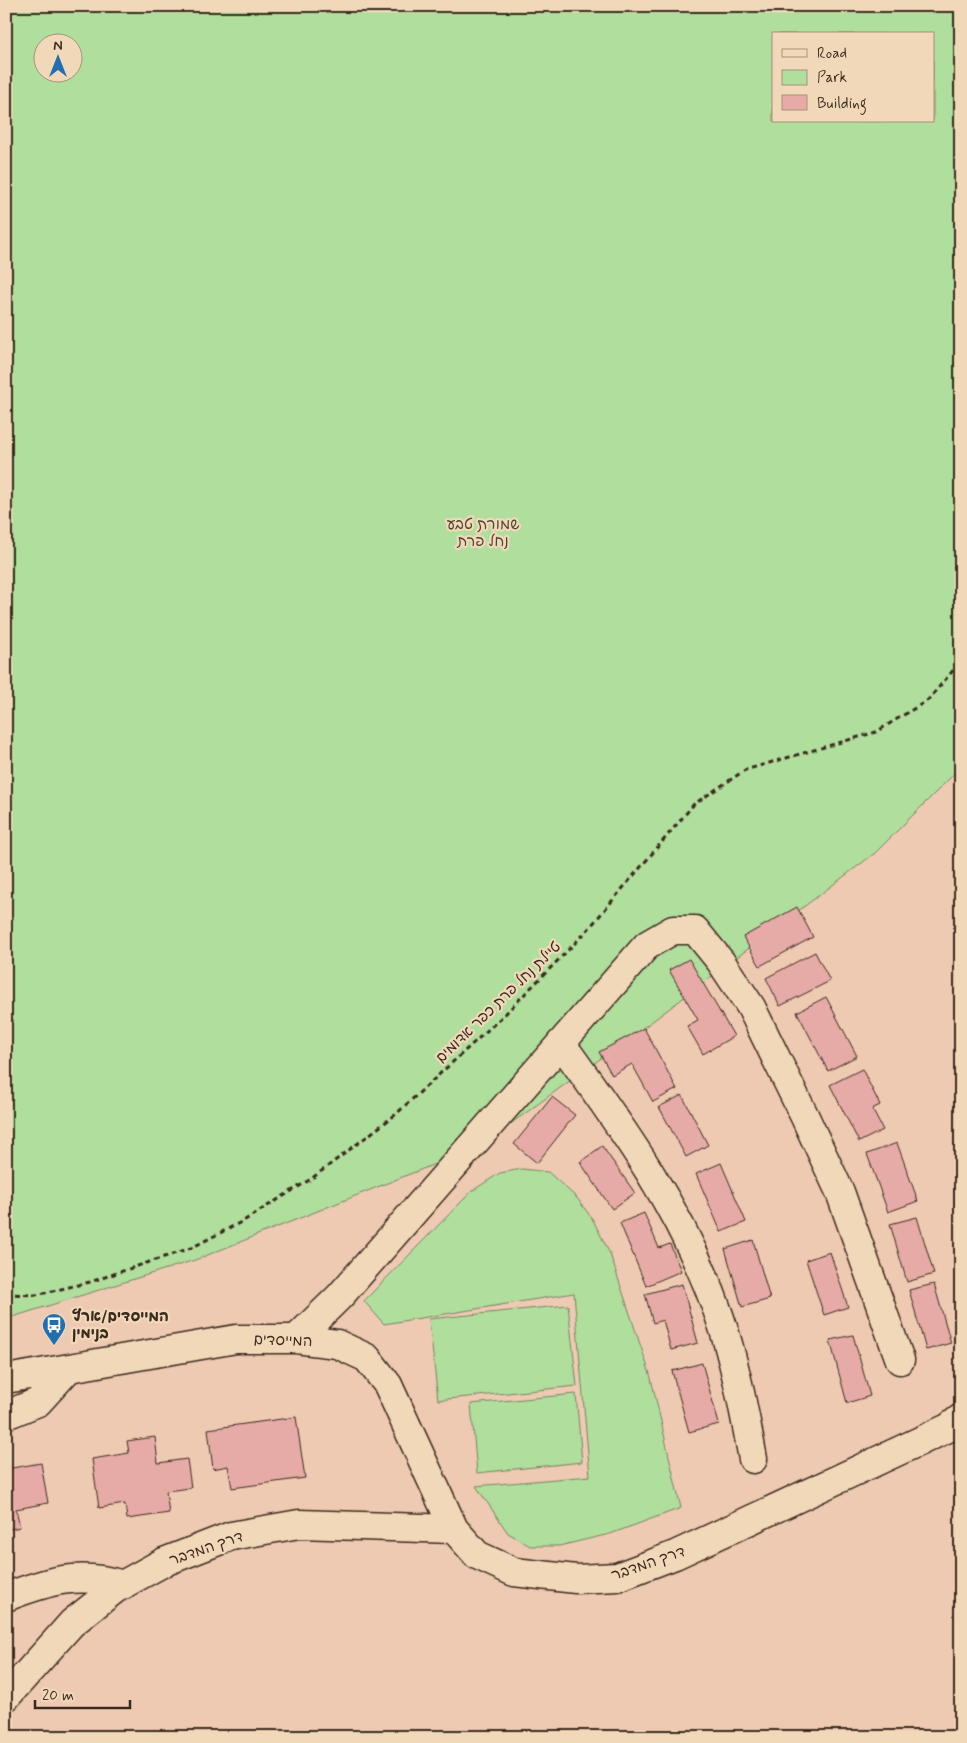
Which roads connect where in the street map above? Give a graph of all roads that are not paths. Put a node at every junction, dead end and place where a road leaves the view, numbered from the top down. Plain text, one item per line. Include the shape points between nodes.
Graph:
1 (561, 1042) junction
2 (296, 1339) junction
3 (900, 1360) dead end
4 (69, 1368) junction
5 (6, 1379) edge
6 (6, 1415) edge
7 (961, 1418) edge
8 (753, 1459) dead end
9 (454, 1529) junction
10 (123, 1585) junction
11 (6, 1597) edge
12 (6, 1697) edge

1 - 2 street via 340,1296
1 - 3 street via 647,945 673,930 695,930 751,1007 804,1115 840,1192
1 - 8 street via 654,1175 690,1243 719,1315
2 - 4 street, המייסדים via 236,1339
2 - 9 street, המייסדים via 337,1344 367,1358 388,1385
4 - 5 street, המייסדים
4 - 6 street via 38,1402
7 - 9 street, דרך המדבר via 948,1428 684,1551 617,1577 576,1579 514,1572 477,1555
9 - 10 street, דרך המדבר via 337,1524 289,1526 231,1536 164,1562
10 - 11 street via 103,1578 80,1577 45,1582
10 - 12 street, דרך המדבר via 72,1622

